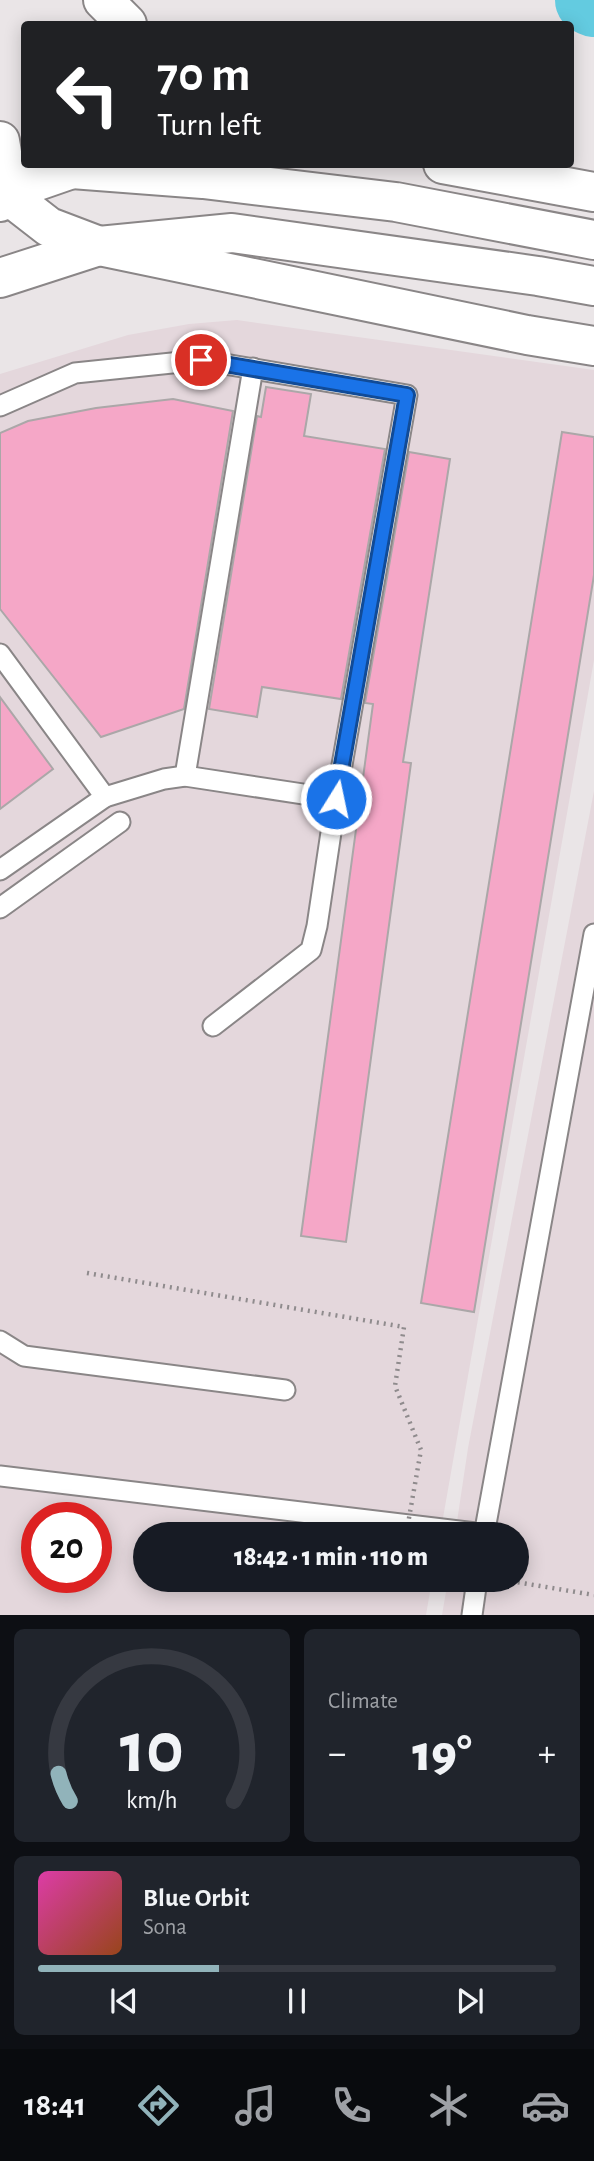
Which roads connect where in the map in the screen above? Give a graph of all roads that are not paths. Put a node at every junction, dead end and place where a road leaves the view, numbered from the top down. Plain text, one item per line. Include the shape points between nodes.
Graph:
1 (103, 0) edge
2 (124, 21) edge
3 (0, 141) edge
4 (81, 168) edge
5 (94, 168) edge
6 (464, 168) edge
7 (576, 189) edge
8 (1, 195) edge
9 (594, 240) edge
10 (99, 246) junction
11 (0, 278) edge
12 (594, 286) edge
13 (594, 346) edge
14 (253, 368) junction
15 (0, 406) edge
16 (0, 654) edge
17 (185, 776) junction
18 (105, 797) junction
19 (336, 799) junction
20 (58, 830) junction
21 (75, 854) junction
22 (0, 870) edge
23 (0, 908) edge
24 (594, 934) edge
25 (212, 1026) dead end
26 (0, 1341) edge
27 (285, 1390) dead end
28 (0, 1476) edge
29 (384, 1522) edge
30 (486, 1522) edge
31 (475, 1592) edge
32 (472, 1615) edge

1 - 2 main road
3 - 8 main road via 5,166
4 - 8 main road
5 - 9 main road via 396,202
6 - 7 main road
8 - 10 main road via 49,227
10 - 11 main road
10 - 12 main road via 232,233
10 - 13 main road
14 - 15 lane via 201,360 75,373
14 - 17 lane
14 - 19 lane via 407,395
16 - 18 lane
17 - 18 lane
17 - 19 lane
18 - 20 lane
19 - 25 lane via 311,950
20 - 21 lane
20 - 21 lane via 120,821
20 - 22 lane
21 - 23 lane
24 - 30 lane
26 - 27 lane via 24,1356
28 - 29 lane
31 - 32 lane

